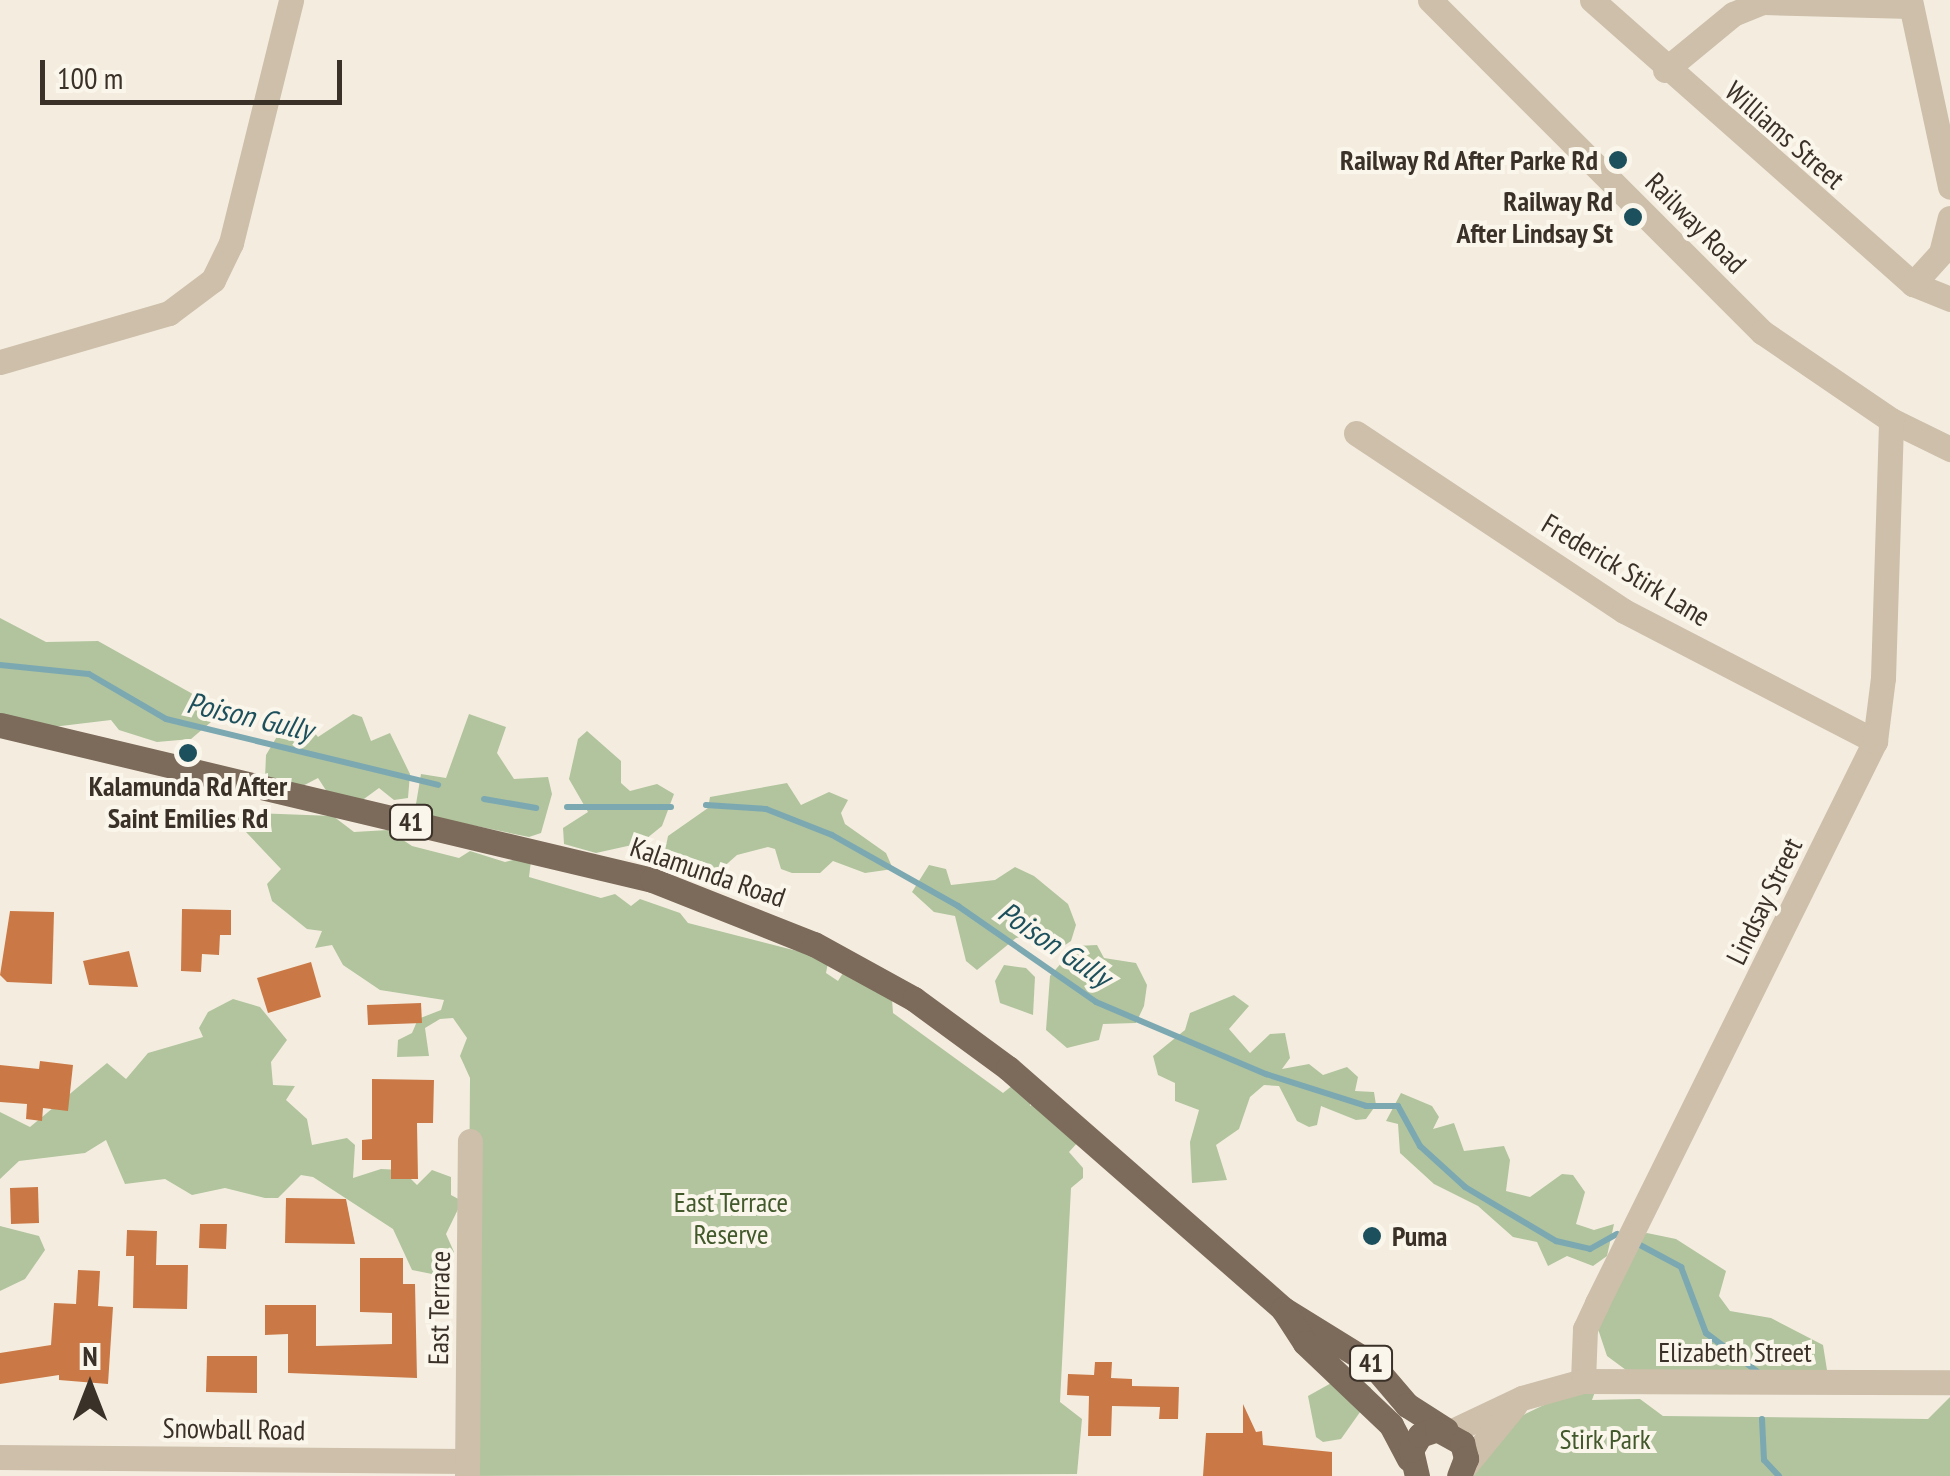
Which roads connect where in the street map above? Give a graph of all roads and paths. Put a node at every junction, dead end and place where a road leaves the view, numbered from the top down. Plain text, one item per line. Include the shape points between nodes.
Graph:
1 (292, 0) edge
2 (1430, 0) edge
3 (1592, 0) edge
4 (1910, 3) edge
5 (1665, 70) junction
6 (1950, 187) edge
7 (1950, 218) edge
8 (1912, 284) junction
9 (1950, 298) edge
10 (0, 362) edge
11 (1892, 420) junction
12 (1356, 433) dead end
13 (1950, 448) edge
14 (0, 726) edge
15 (1874, 741) junction
16 (470, 1141) dead end
17 (1284, 1309) junction
18 (1583, 1380) junction
19 (1950, 1382) edge
20 (1522, 1398) junction
21 (1448, 1431) junction
22 (0, 1457) edge
23 (467, 1469) edge
24 (1409, 1469) edge
25 (1464, 1472) edge

1 - 10 street via 230,242 213,280 169,313
2 - 11 street, Railway Road via 1762,332
3 - 5 street, Williams Street
4 - 5 street via 1763,2 1733,14
4 - 6 street
5 - 8 street, Williams Street
7 - 8 street via 1941,253
8 - 9 street, Williams Street
11 - 13 street, Railway Road
11 - 15 street, Lindsay Street via 1883,678
12 - 15 street, Frederick Stirk Lane via 1624,611
14 - 17 main road, Kalamunda Road / 41 via 652,880 786,930 956,1028
15 - 18 street, Lindsay Street via 1597,1303 1586,1329
16 - 23 street, East Terrace
17 - 21 main road, Kalamunda Road / 41 via 1372,1364 1395,1395
17 - 24 main road, Kalamunda Road / 41 via 1305,1343 1392,1425
18 - 19 street, Elizabeth Street
18 - 20 street, Elizabeth Street
20 - 21 street, Elizabeth Street
20 - 25 street
21 - 24 main road, 41 via 1420,1435
21 - 25 main road via 1462,1443
22 - 23 street, Snowball Road

